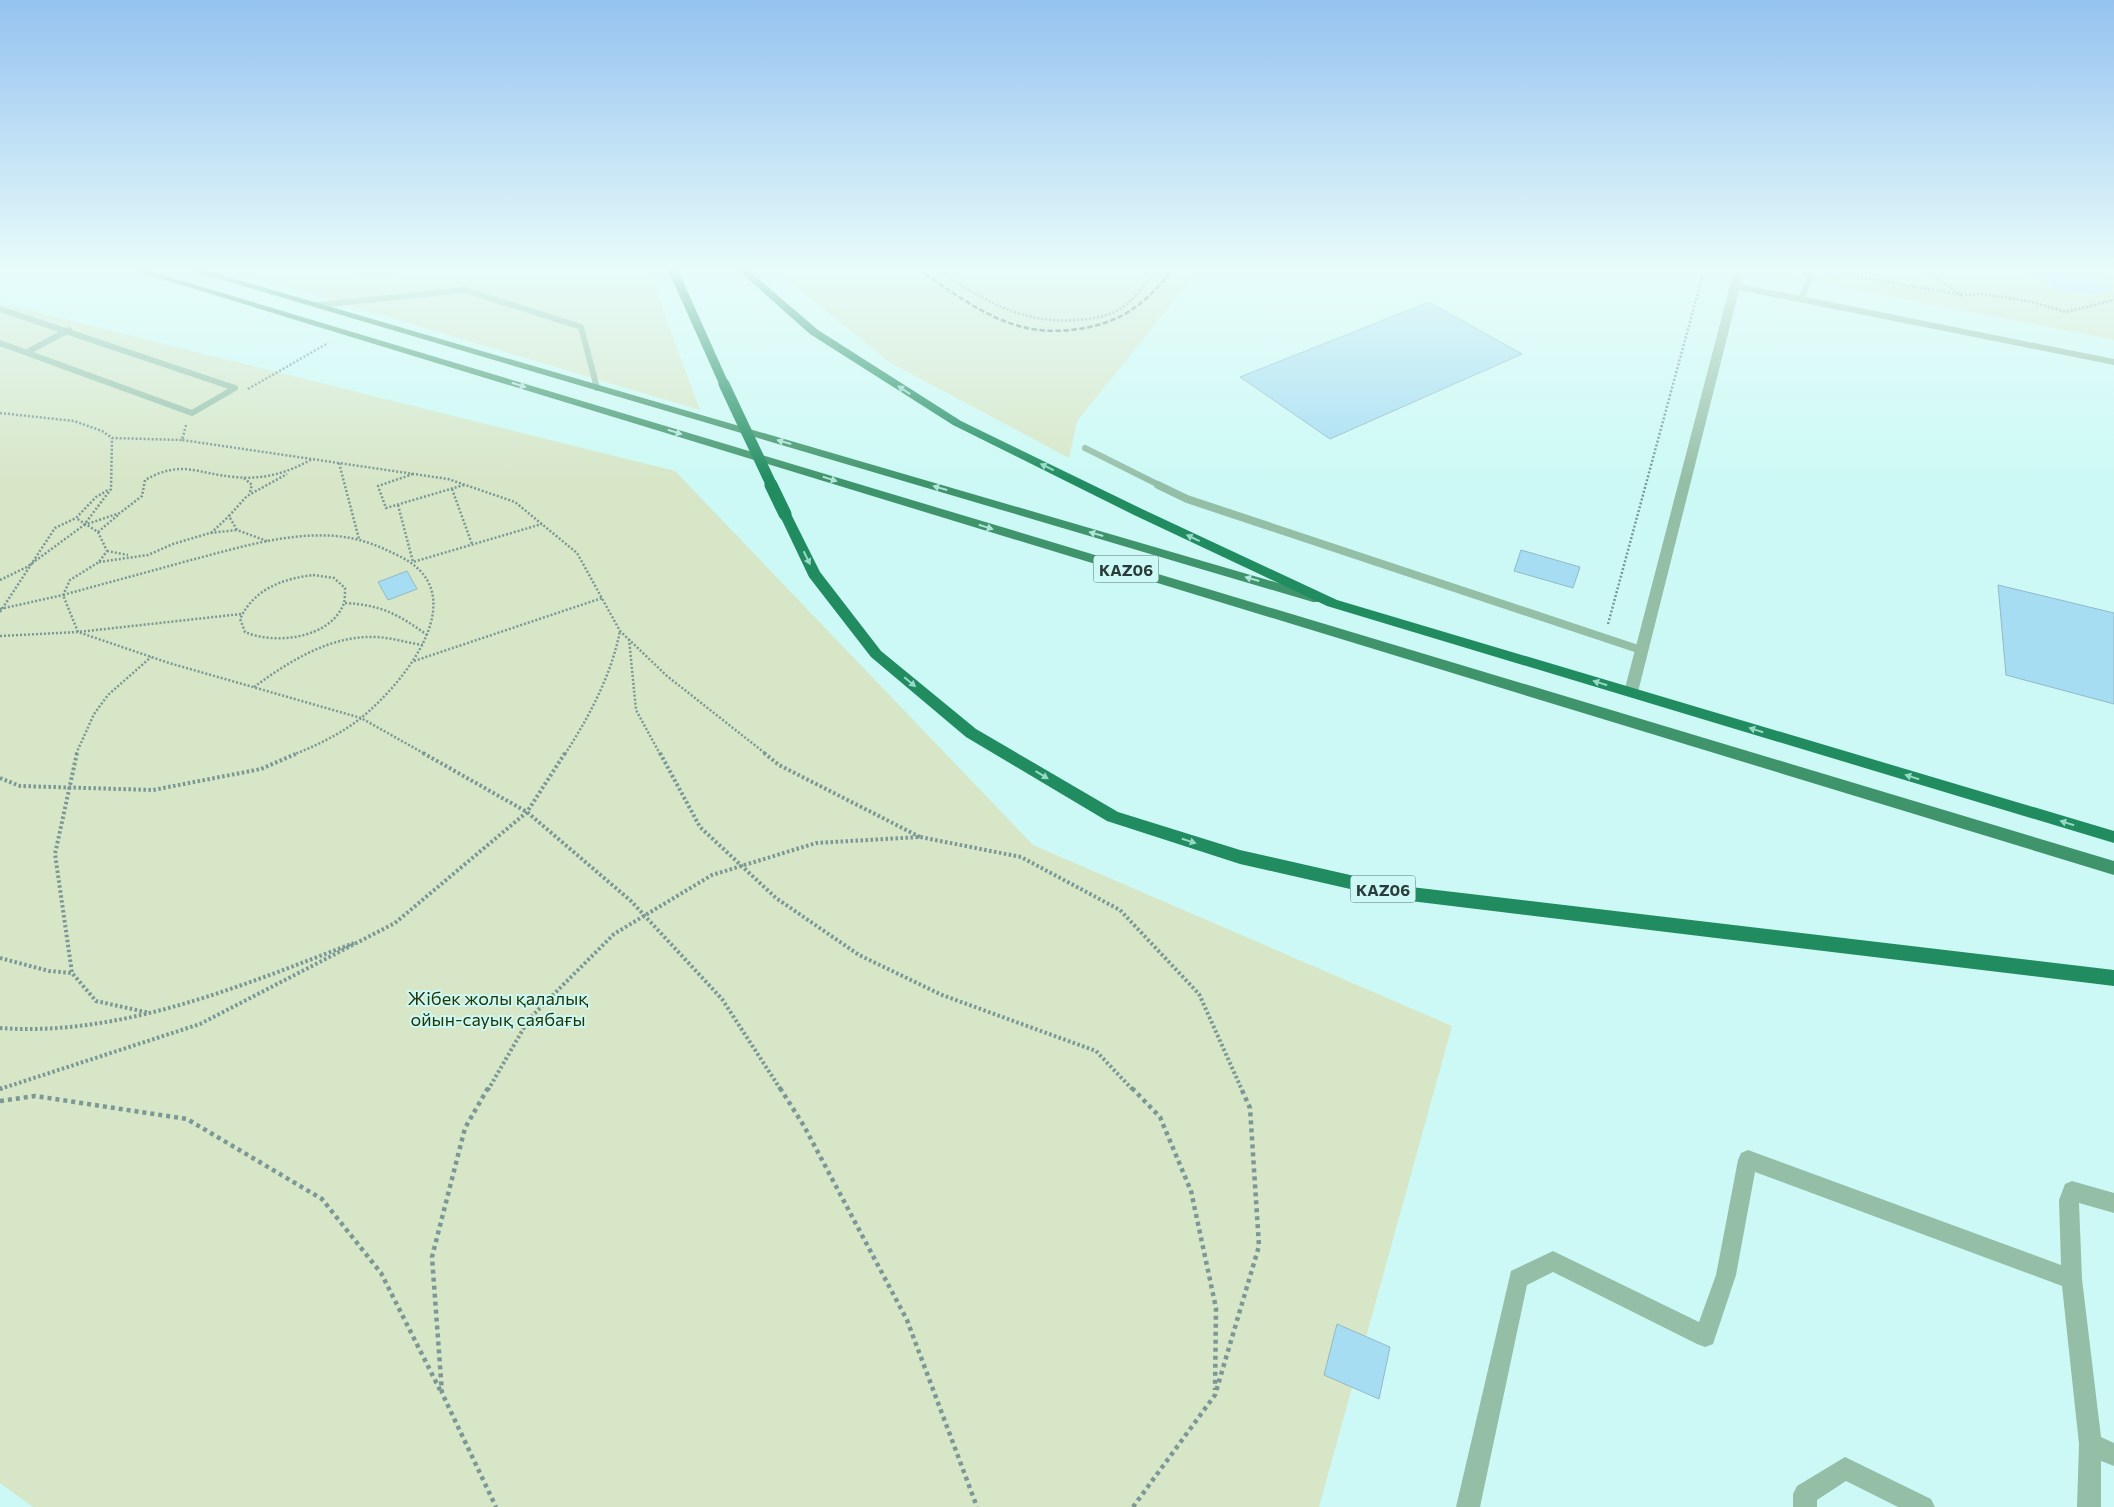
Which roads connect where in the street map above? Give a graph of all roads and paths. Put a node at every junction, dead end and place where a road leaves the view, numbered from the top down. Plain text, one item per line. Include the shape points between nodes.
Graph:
1 (49, 340) edge
2 (99, 340) edge
3 (371, 340) edge
4 (437, 340) edge
5 (584, 340) edge
6 (704, 340) edge
7 (827, 340) edge
8 (1685, 340) edge
9 (1720, 340) edge
10 (2006, 340) edge
11 (0, 343) edge
12 (328, 343) dead end
13 (27, 352) junction
14 (2114, 362) edge
15 (597, 388) junction
16 (243, 392) dead end
17 (0, 413) edge
18 (193, 421) dead end
19 (112, 438) junction
20 (182, 440) junction
21 (1084, 448) dead end
22 (313, 459) junction
23 (339, 463) junction
24 (293, 472) junction
25 (414, 474) junction
26 (243, 478) junction
27 (465, 484) junction
28 (111, 489) junction
29 (452, 489) junction
30 (249, 494) junction
31 (398, 505) junction
32 (120, 513) junction
33 (229, 516) junction
34 (76, 518) junction
35 (542, 524) junction
36 (84, 525) junction
37 (237, 530) junction
38 (98, 532) junction
39 (210, 533) junction
40 (359, 540) junction
41 (268, 541) junction
42 (472, 545) junction
43 (107, 551) junction
44 (131, 556) junction
45 (99, 562) junction
46 (413, 562) junction
47 (28, 567) junction
48 (0, 580) edge
49 (63, 595) junction
50 (602, 598) junction
51 (345, 603) junction
52 (1332, 603) junction
53 (1, 610) edge
54 (241, 614) junction
55 (620, 630) junction
56 (78, 632) junction
57 (427, 635) junction
58 (0, 636) edge
59 (1605, 638) junction
60 (629, 640) junction
61 (423, 645) junction
62 (1641, 650) junction
63 (151, 657) junction
64 (413, 662) junction
65 (254, 688) junction
66 (1631, 692) junction
67 (361, 718) junction
68 (0, 778) edge
69 (68, 787) junction
70 (527, 812) junction
71 (920, 837) junction
72 (2114, 837) edge
73 (742, 866) junction
74 (2114, 868) edge
75 (645, 916) junction
76 (369, 937) junction
77 (0, 958) edge
78 (72, 973) junction
79 (2114, 978) edge
80 (150, 1013) junction
81 (0, 1028) edge
82 (0, 1088) edge
83 (0, 1101) edge
84 (2114, 1203) edge
85 (2072, 1279) junction
86 (442, 1393) junction
87 (1215, 1395) junction
88 (2090, 1444) junction
89 (2114, 1456) edge
90 (496, 1507) edge
91 (977, 1507) edge
92 (1133, 1507) edge
93 (1468, 1507) edge
94 (1805, 1507) edge
95 (1923, 1507) edge
96 (2089, 1507) edge

1 - 13 lane
2 - 13 lane via 235,388 192,413
3 -> 74 main road, KАZ06
4 - 15 main road, KАZ06
5 - 15 lane
6 -> 79 highway, KАZ06, bridge via 814,574 876,654 971,733 1113,817 1240,857 1394,892
52 -> 7 highway, KАZ06 via 957,423
8 - 59 path
9 - 62 street
10 - 14 street
11 - 13 lane
12 - 16 path
52 -> 15 main road, KАZ06
17 - 19 path via 60,418 104,431
18 - 20 path via 184,426
19 - 20 path
19 - 28 path
20 - 22 path
21 - 59 lane via 1187,499
22 - 23 path
22 - 24 path
23 - 25 path
23 - 40 path
24 - 26 path
24 - 30 path
25 - 27 path via 448,478
25 - 31 path via 378,486 386,508
26 - 30 path via 252,484
26 - 32 path via 180,466 145,480 142,496
27 - 29 path
27 - 35 path via 515,502
28 - 34 path via 96,497
28 - 36 path
29 - 31 path
29 - 42 path
30 - 33 path
31 - 46 path
32 - 36 path
32 - 38 path
33 - 37 path
33 - 39 path
34 - 36 path
34 - 47 path via 54,528
35 - 42 path
35 - 50 path via 577,553
36 - 38 path
36 - 47 path
37 - 39 path
37 - 41 path
38 - 43 path
39 - 44 path via 148,555
40 - 41 path via 335,536
40 - 46 path
41 - 49 path
42 - 46 path
43 - 44 path
43 - 45 path
44 - 45 path
45 - 49 path via 70,580
46 - 57 path via 431,587 434,614
47 - 48 path
47 - 53 path
49 - 53 path
49 - 56 path
50 - 55 path
50 - 64 path
51 - 54 path via 323,626 284,640 252,637 241,626
51 - 54 path via 345,588 334,578 301,576 265,589 248,603
51 - 57 path via 366,603 395,611
66 -> 52 highway, KАZ06
54 - 56 path
55 - 60 path
55 - 70 path via 616,650 589,718
56 - 58 path
56 - 63 path
57 - 61 path
59 - 62 lane
60 - 71 path via 667,676 779,765
60 - 73 path via 636,710 700,827
61 - 64 path
61 - 65 path via 374,637 334,642 294,658
62 - 66 street
63 - 65 path
63 - 69 path via 108,695 94,714 74,759
64 - 67 path
65 - 67 path
72 -> 66 highway, KАZ06
67 - 69 path via 320,744 261,769 153,790
67 - 70 path
68 - 69 path via 20,786
69 - 78 path via 55,854
70 - 75 path
70 - 76 path via 395,923
71 - 73 path via 816,843
71 - 87 path via 1021,857 1120,910 1199,994 1250,1108 1259,1246
73 - 75 path via 712,875
73 - 87 path via 776,898 859,955 942,995 1096,1051 1160,1117 1191,1191 1216,1308
75 - 86 path via 614,934 529,1019 465,1128 432,1257
75 - 91 path via 722,999 804,1126 908,1320
76 - 80 path via 273,973
76 - 82 path via 200,1024
77 - 78 path via 49,971
78 - 80 path via 96,1001
80 - 81 path via 45,1029
83 - 86 path via 35,1096 187,1119 322,1199 381,1273
84 - 85 street via 2072,1191 2069,1200
85 - 88 street
85 - 93 street via 1748,1160 1726,1275 1705,1336 1553,1261 1518,1278
86 - 90 path
87 - 92 path
88 - 89 street
88 - 96 street
94 - 95 street via 1805,1494 1845,1468

